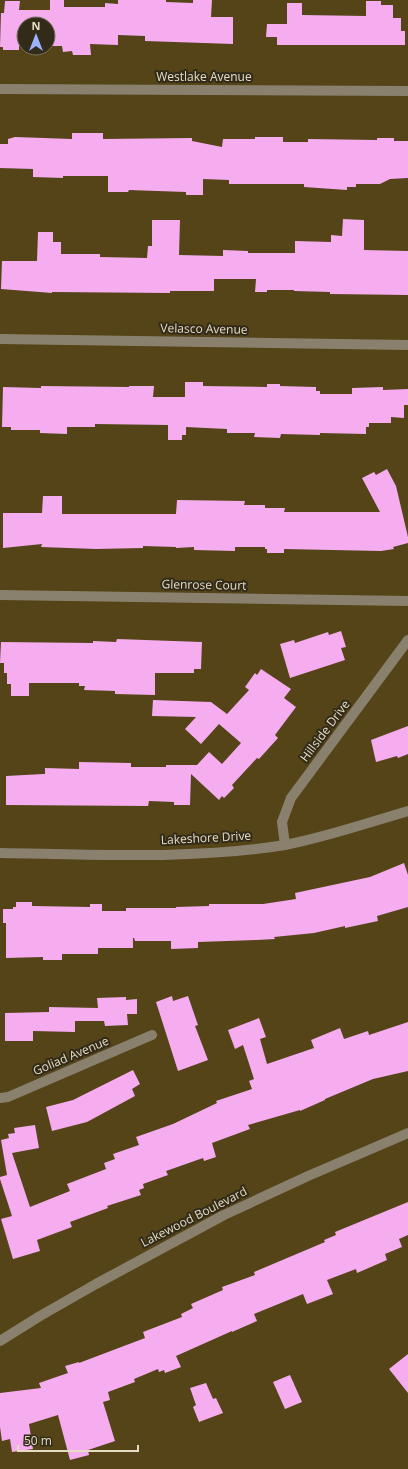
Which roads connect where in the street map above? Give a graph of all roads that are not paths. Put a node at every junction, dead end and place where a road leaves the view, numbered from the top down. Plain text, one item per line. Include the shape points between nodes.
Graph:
1 (0, 89) edge
2 (408, 92) edge
3 (0, 339) edge
4 (408, 345) edge
5 (0, 595) edge
6 (408, 601) edge
7 (408, 640) edge
8 (408, 811) edge
9 (284, 845) junction
10 (0, 853) edge
11 (152, 1035) dead end
12 (0, 1098) edge
13 (408, 1132) edge
14 (0, 1341) edge

1 - 2 street, Westlake Avenue
3 - 4 street, Velasco Avenue
5 - 6 street, Glenrose Court
7 - 9 street, Hillside Drive via 291,798 282,822
8 - 9 street, Lakeshore Drive
9 - 10 street, Lakeshore Drive via 227,852 159,854
11 - 12 street, Goliad Avenue via 8,1097
13 - 14 street, Lakewood Boulevard via 224,1215 96,1284

